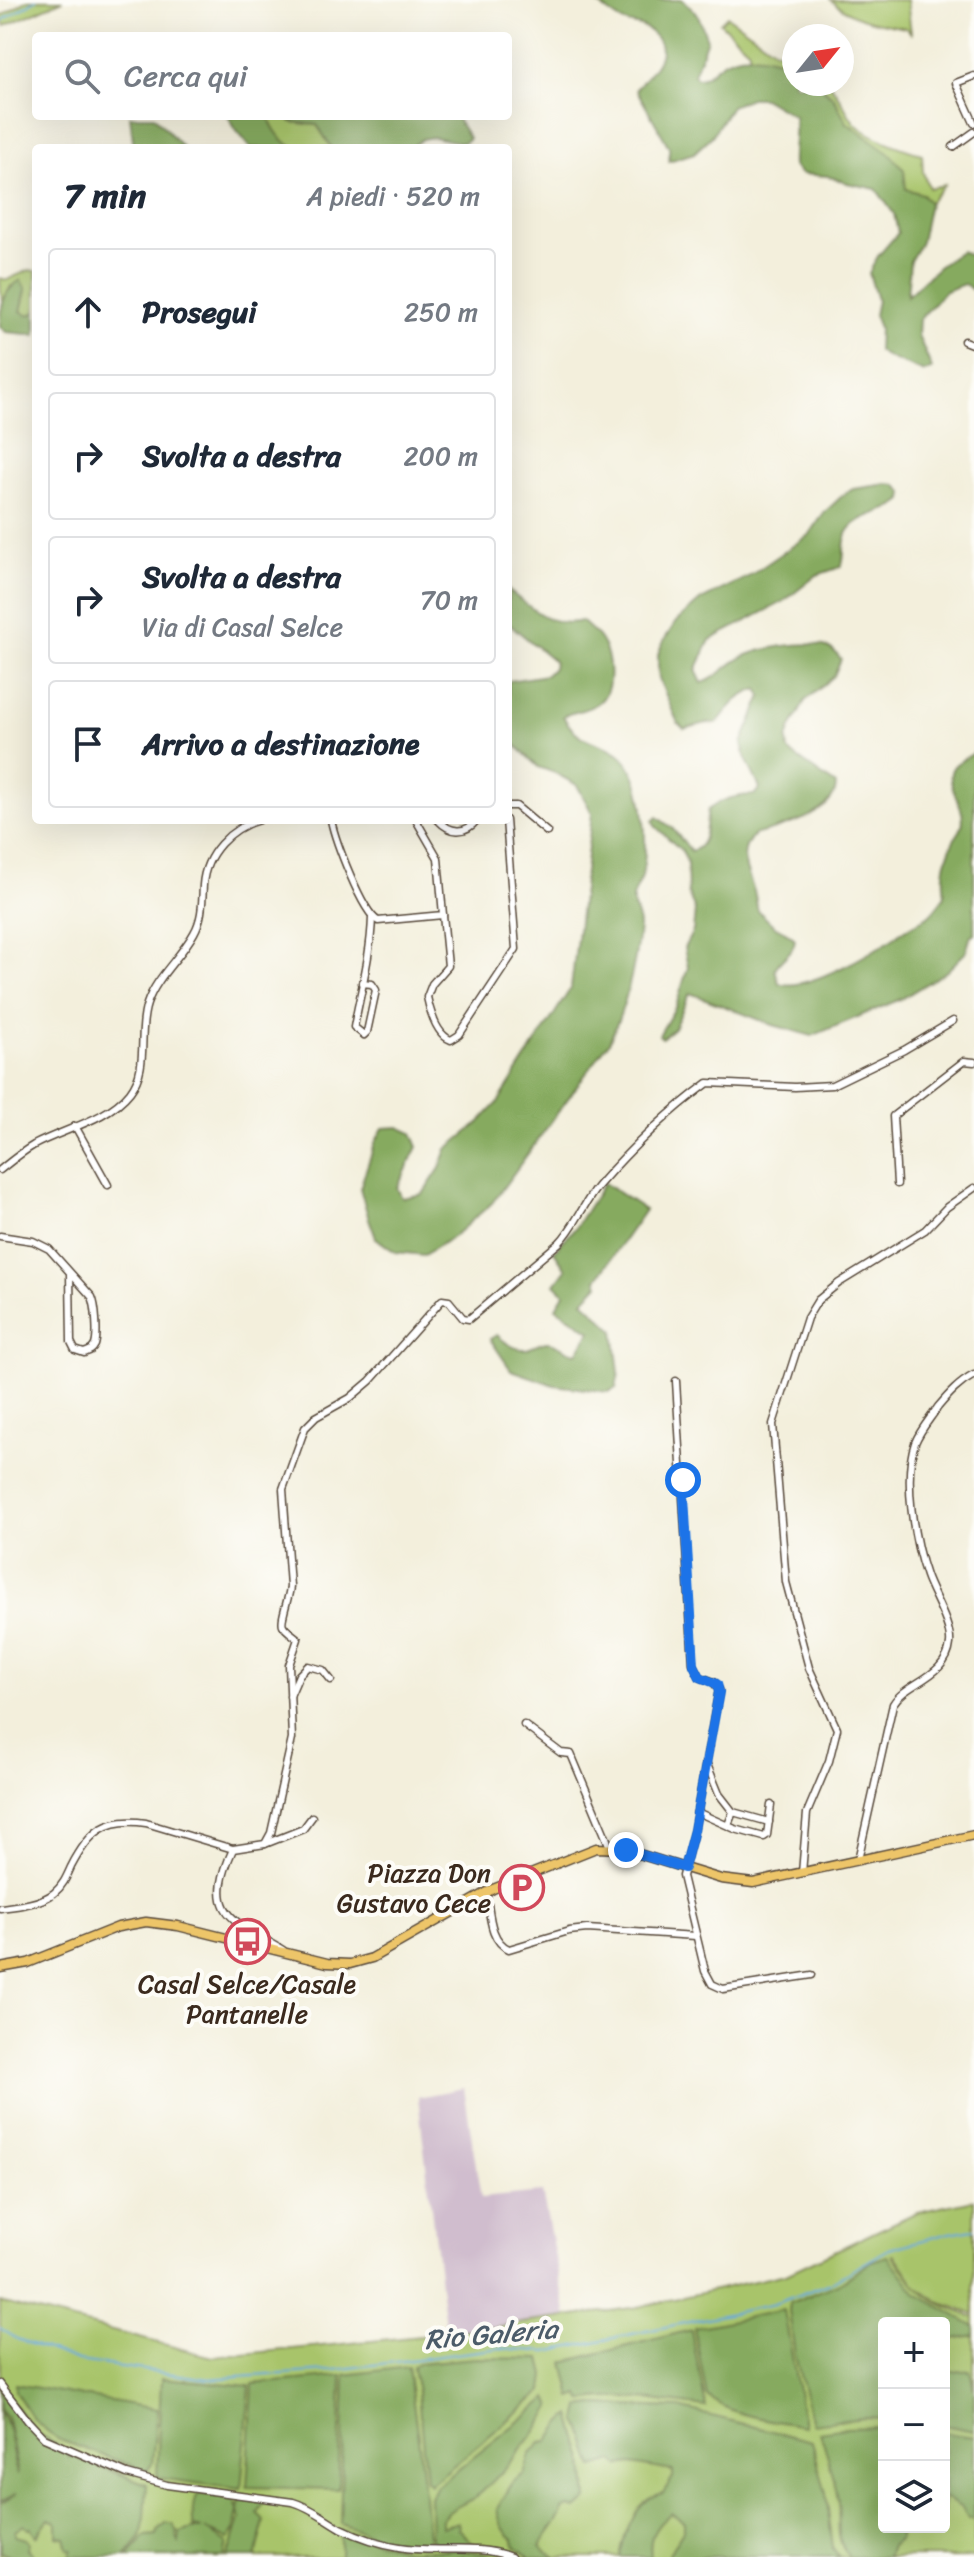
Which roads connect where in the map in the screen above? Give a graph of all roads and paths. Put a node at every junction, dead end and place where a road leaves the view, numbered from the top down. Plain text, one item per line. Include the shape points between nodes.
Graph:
1 (974, 76) edge
2 (974, 123) edge
3 (974, 132) edge
4 (953, 147) dead end
5 (964, 341) dead end
6 (974, 345) edge
7 (512, 805) edge
8 (247, 824) edge
9 (332, 824) edge
10 (418, 824) edge
11 (443, 824) edge
12 (474, 824) edge
13 (506, 824) edge
14 (547, 832) dead end
15 (443, 915) junction
16 (372, 917) junction
17 (362, 983) junction
18 (953, 1021) dead end
19 (974, 1062) edge
20 (75, 1126) junction
21 (0, 1170) edge
22 (897, 1184) dead end
23 (108, 1185) dead end
24 (974, 1188) edge
25 (0, 1236) edge
26 (70, 1273) junction
27 (974, 1375) edge
28 (676, 1381) dead end
29 (331, 1680) dead end
30 (289, 1699) junction
31 (524, 1725) dead end
32 (706, 1762) junction
33 (771, 1805) dead end
34 (697, 1812) junction
35 (733, 1812) junction
36 (312, 1817) dead end
37 (769, 1822) junction
38 (728, 1825) junction
39 (974, 1835) edge
40 (265, 1844) junction
41 (610, 1847) junction
42 (233, 1849) junction
43 (858, 1860) junction
44 (684, 1868) junction
45 (802, 1873) junction
46 (486, 1892) junction
47 (0, 1908) edge
48 (696, 1936) junction
49 (289, 1954) junction
50 (0, 1968) edge
51 (812, 1975) dead end
52 (0, 2384) edge
53 (511, 2557) edge

1 - 2 street via 956,83
3 - 4 street
5 - 6 street
7 - 14 street
8 - 20 street via 212,857 196,929 147,1005 142,1062 133,1087 117,1105
9 - 16 street
10 - 15 street via 438,858
11 - 12 street via 461,831
13 - 15 street via 516,949 451,1040 441,1033 427,997 448,966
15 - 16 street via 378,921
16 - 17 street
17 - 17 street via 354,1027 364,1035 376,990
18 - 30 street via 832,1085 708,1083 664,1116 596,1190 565,1237 542,1257 469,1319 442,1300 370,1381 306,1427 283,1490 290,1592 282,1624 298,1639 289,1663
19 - 22 street via 962,1063 892,1117
20 - 21 street via 31,1147
20 - 23 street
24 - 45 street via 925,1230 818,1300 807,1318 773,1424 786,1582 811,1672 837,1729 807,1813
25 - 26 street via 45,1246
26 - 26 street via 71,1342 84,1353 95,1343 95,1302
27 - 43 street via 946,1397 921,1431 912,1454 910,1488 919,1552 950,1643 938,1667 893,1704
28 - 32 street via 694,1665 700,1677 719,1690
29 - 30 street via 324,1671 308,1666
30 - 40 street via 292,1739
31 - 41 street via 561,1753 571,1754
32 - 34 street
32 - 35 street
33 - 37 street
34 - 38 street
34 - 44 street
35 - 37 street
35 - 38 street
36 - 40 street via 299,1831
37 - 38 street via 764,1837
39 - 43 main road
40 - 42 street
41 - 44 main road
41 - 46 main road via 586,1851
42 - 47 street via 146,1823 110,1825 86,1841 54,1893
42 - 49 street via 221,1879 224,1906 237,1922
43 - 45 main road
44 - 45 main road via 743,1883
44 - 48 street
46 - 48 street via 495,1935 507,1948 587,1929
46 - 49 main road via 366,1960 338,1964
48 - 51 street via 706,1974 718,1988
49 - 50 main road via 142,1922
52 - 53 street via 44,2438 136,2478 293,2502 342,2528 398,2547 462,2548

